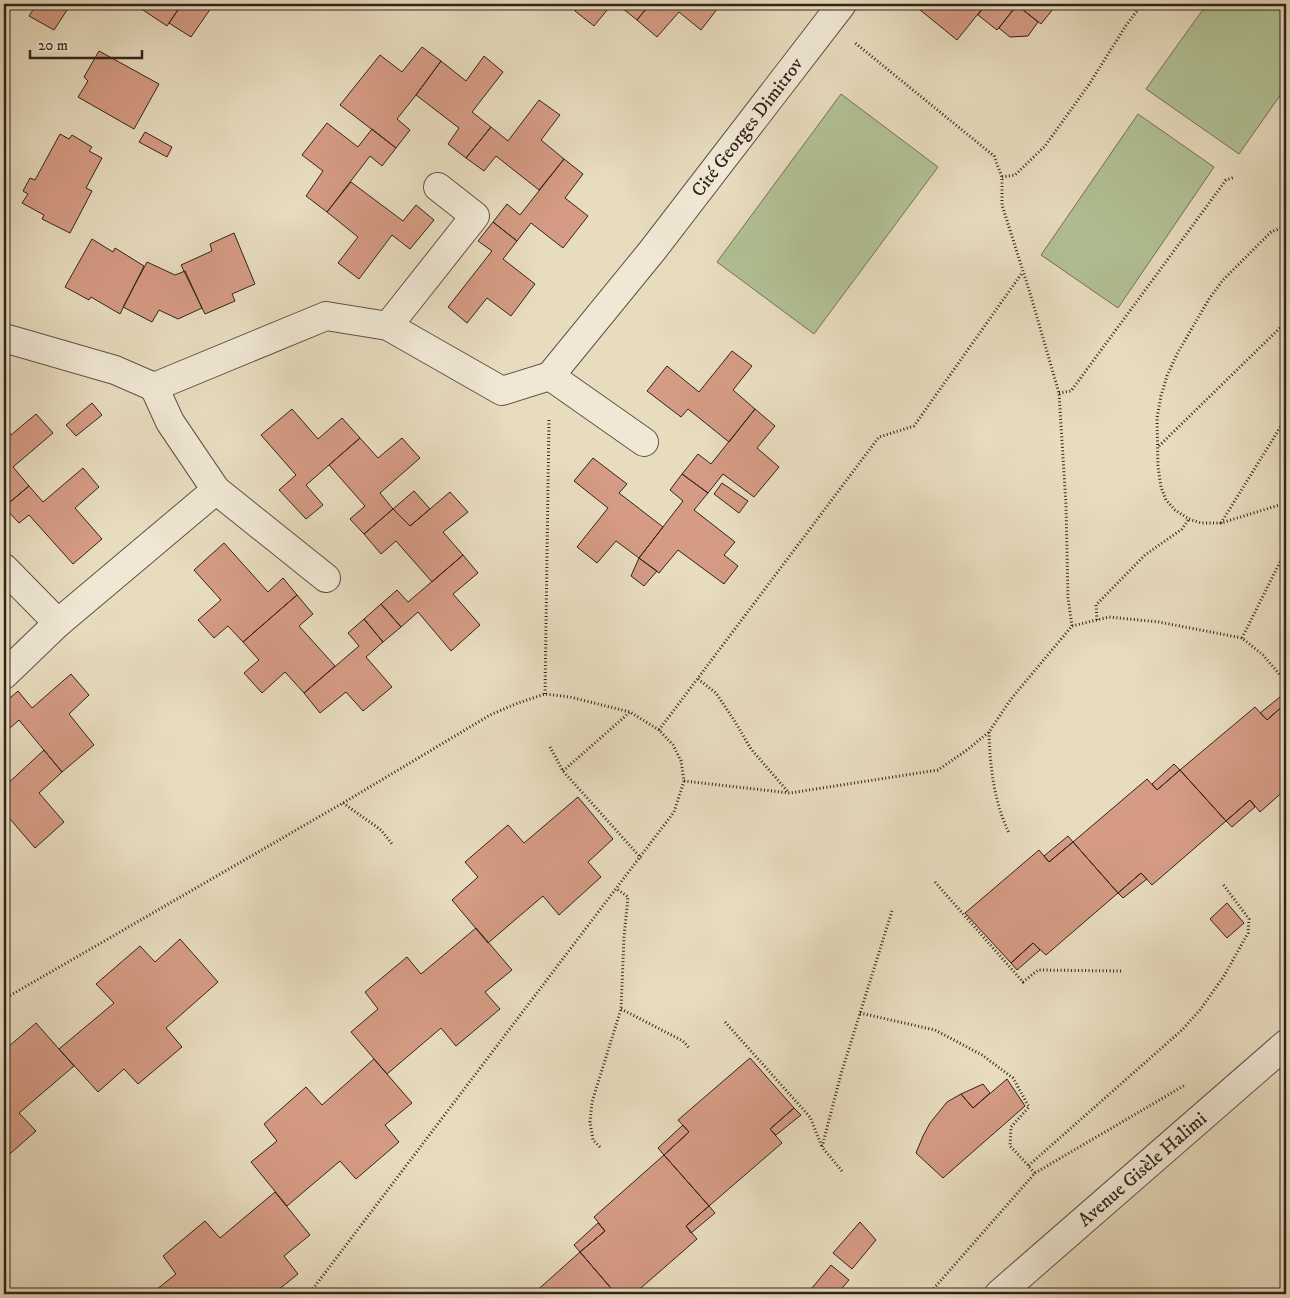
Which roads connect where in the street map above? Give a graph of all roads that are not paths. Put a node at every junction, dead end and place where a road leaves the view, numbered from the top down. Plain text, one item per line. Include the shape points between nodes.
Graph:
1 (835, 12) edge
2 (438, 187) dead end
3 (388, 326) junction
4 (4, 338) edge
5 (550, 376) junction
6 (154, 386) junction
7 (644, 442) dead end
8 (216, 490) junction
9 (4, 568) edge
10 (326, 578) dead end
11 (58, 623) junction
12 (4, 675) edge
13 (1286, 1044) edge
14 (998, 1294) edge

1 - 5 street, Cité Georges Dimitrov via 652,251
2 - 3 street via 475,216
3 - 5 street via 502,391
3 - 6 street via 326,316
4 - 6 street via 115,370
5 - 7 street
6 - 8 street via 170,422
8 - 10 street
8 - 11 street
9 - 11 street
11 - 12 street
13 - 14 street, Avenue Gisèle Halimi

